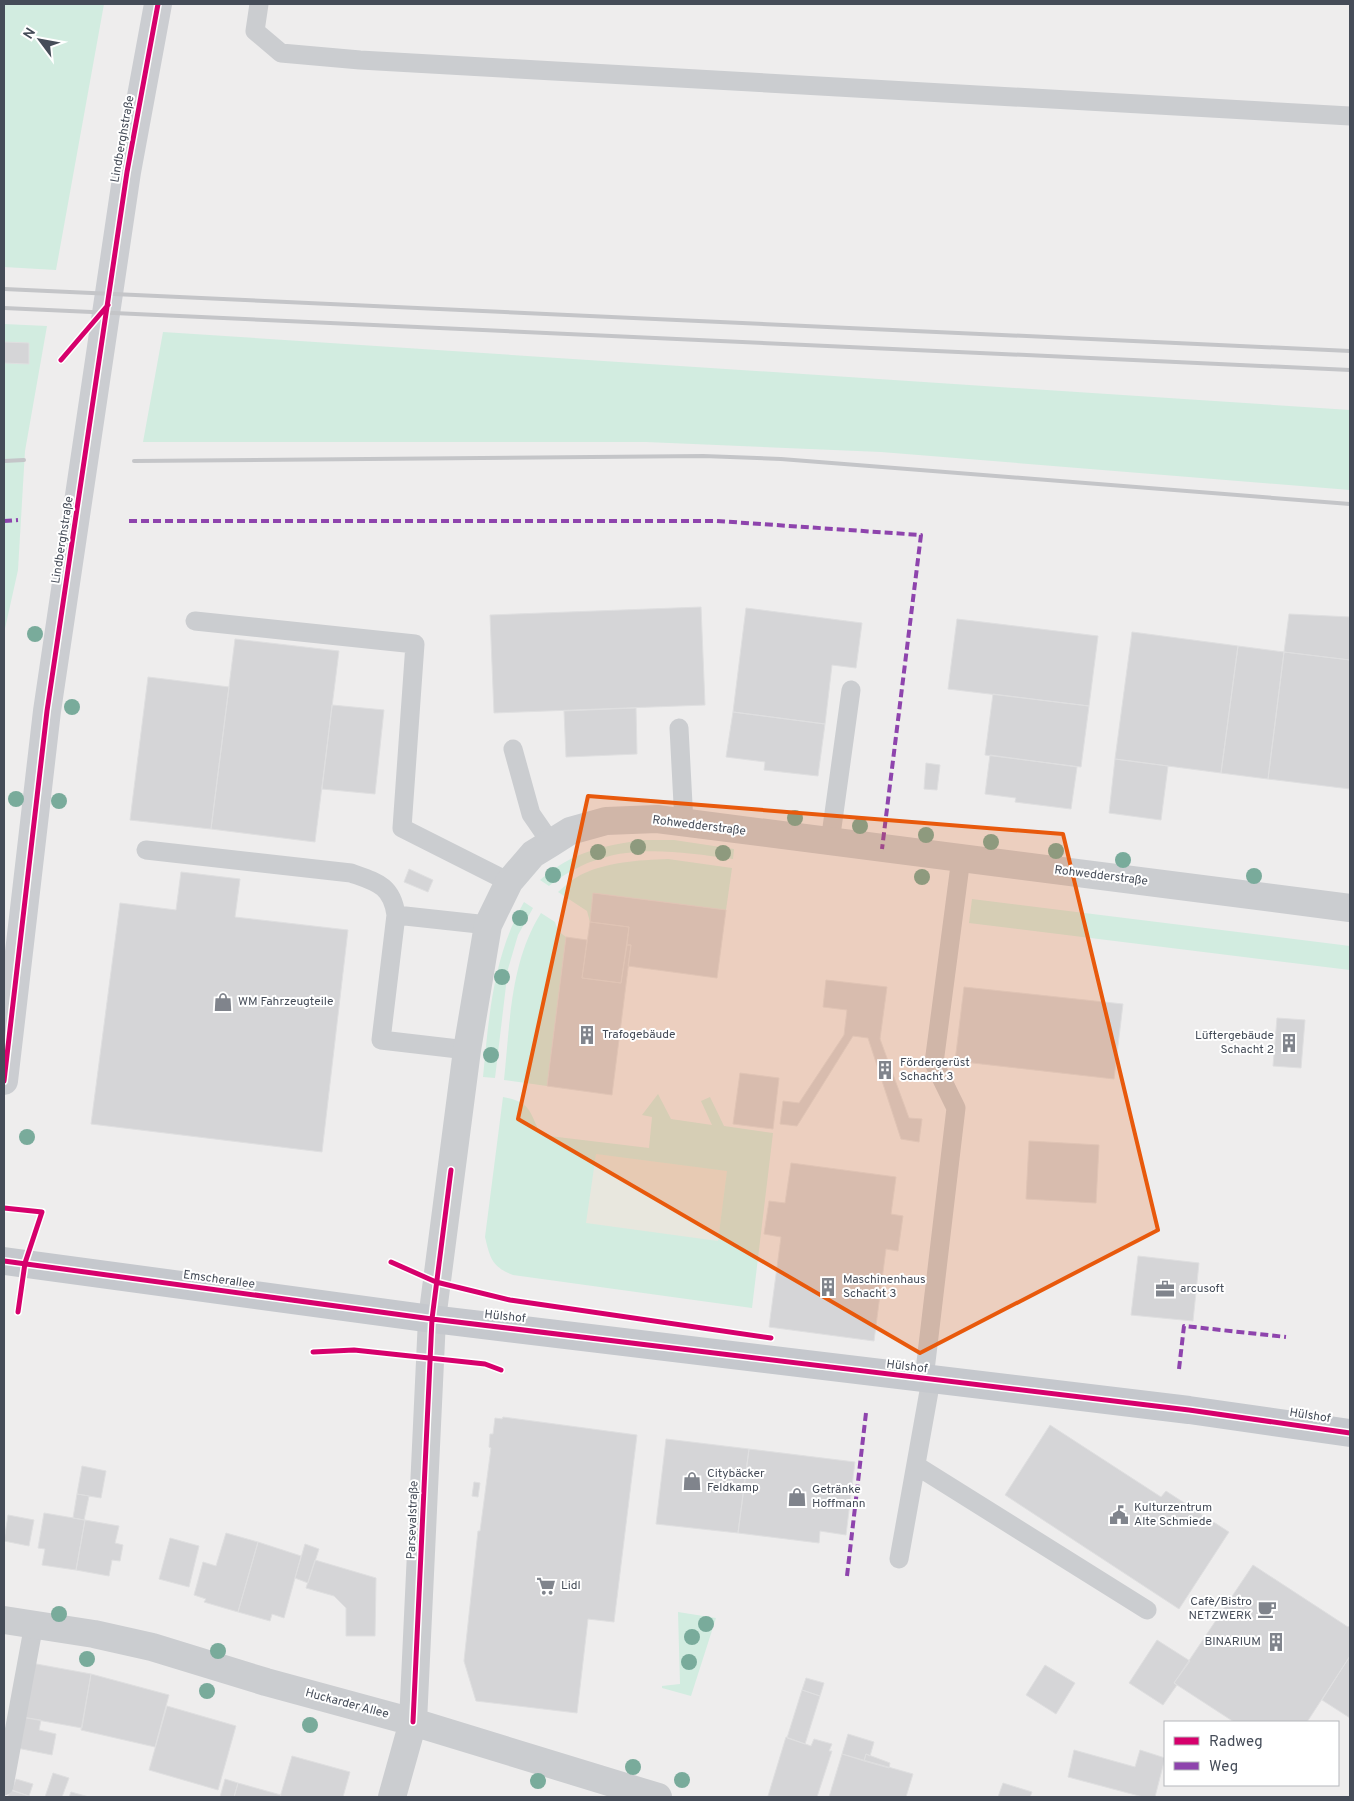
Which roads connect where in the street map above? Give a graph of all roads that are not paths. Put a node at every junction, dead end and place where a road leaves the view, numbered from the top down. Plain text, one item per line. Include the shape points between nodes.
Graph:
1 (158, 4) edge
2 (259, 4) edge
3 (1350, 116) edge
4 (196, 621) dead end
5 (851, 690) dead end
6 (679, 728) dead end
7 (513, 749) dead end
8 (684, 823) junction
9 (830, 842) junction
10 (551, 843) junction
11 (146, 850) dead end
12 (961, 858) junction
13 (510, 882) junction
14 (1350, 908) edge
15 (396, 915) junction
16 (488, 925) junction
17 (467, 1050) junction
18 (4, 1081) edge
19 (4, 1261) edge
20 (432, 1319) junction
21 (927, 1380) junction
22 (1350, 1433) edge
23 (917, 1466) junction
24 (899, 1559) dead end
25 (1147, 1610) dead end
26 (4, 1620) edge
27 (34, 1624) junction
28 (413, 1722) junction
29 (4, 1786) edge
30 (392, 1797) edge
31 (658, 1797) edge

1 - 18 main road, Lindberghstraße via 127,172 47,711
2 - 3 lane via 255,31 281,53 370,61
4 - 13 lane via 415,644 402,828
5 - 9 lane
6 - 8 lane
7 - 10 lane via 530,814
8 - 9 street, Rohwedderstraße
8 - 10 street, Rohwedderstraße via 606,820 570,831
9 - 12 street, Rohwedderstraße
10 - 13 street, Rohwedderstraße via 533,854
11 - 15 lane via 351,873 378,883 389,891
12 - 14 street, Rohwedderstraße
12 - 21 lane via 934,1063 956,1108
13 - 16 street, Rohwedderstraße
15 - 16 lane
15 - 17 lane via 381,1040
16 - 17 street, Rohwedderstraße
17 - 20 street, Rohwedderstraße
19 - 20 main road, Emscherallee
20 - 21 main road, Hülshof
20 - 28 street, Parsevalstraße
21 - 22 main road, Hülshof via 1208,1412
21 - 23 lane
23 - 24 lane
23 - 25 lane
26 - 27 street, Huckarder Allee
27 - 28 street, Huckarder Allee via 152,1647
27 - 29 lane
28 - 30 street, Parsevalstraße
28 - 31 street, Huckarder Allee

